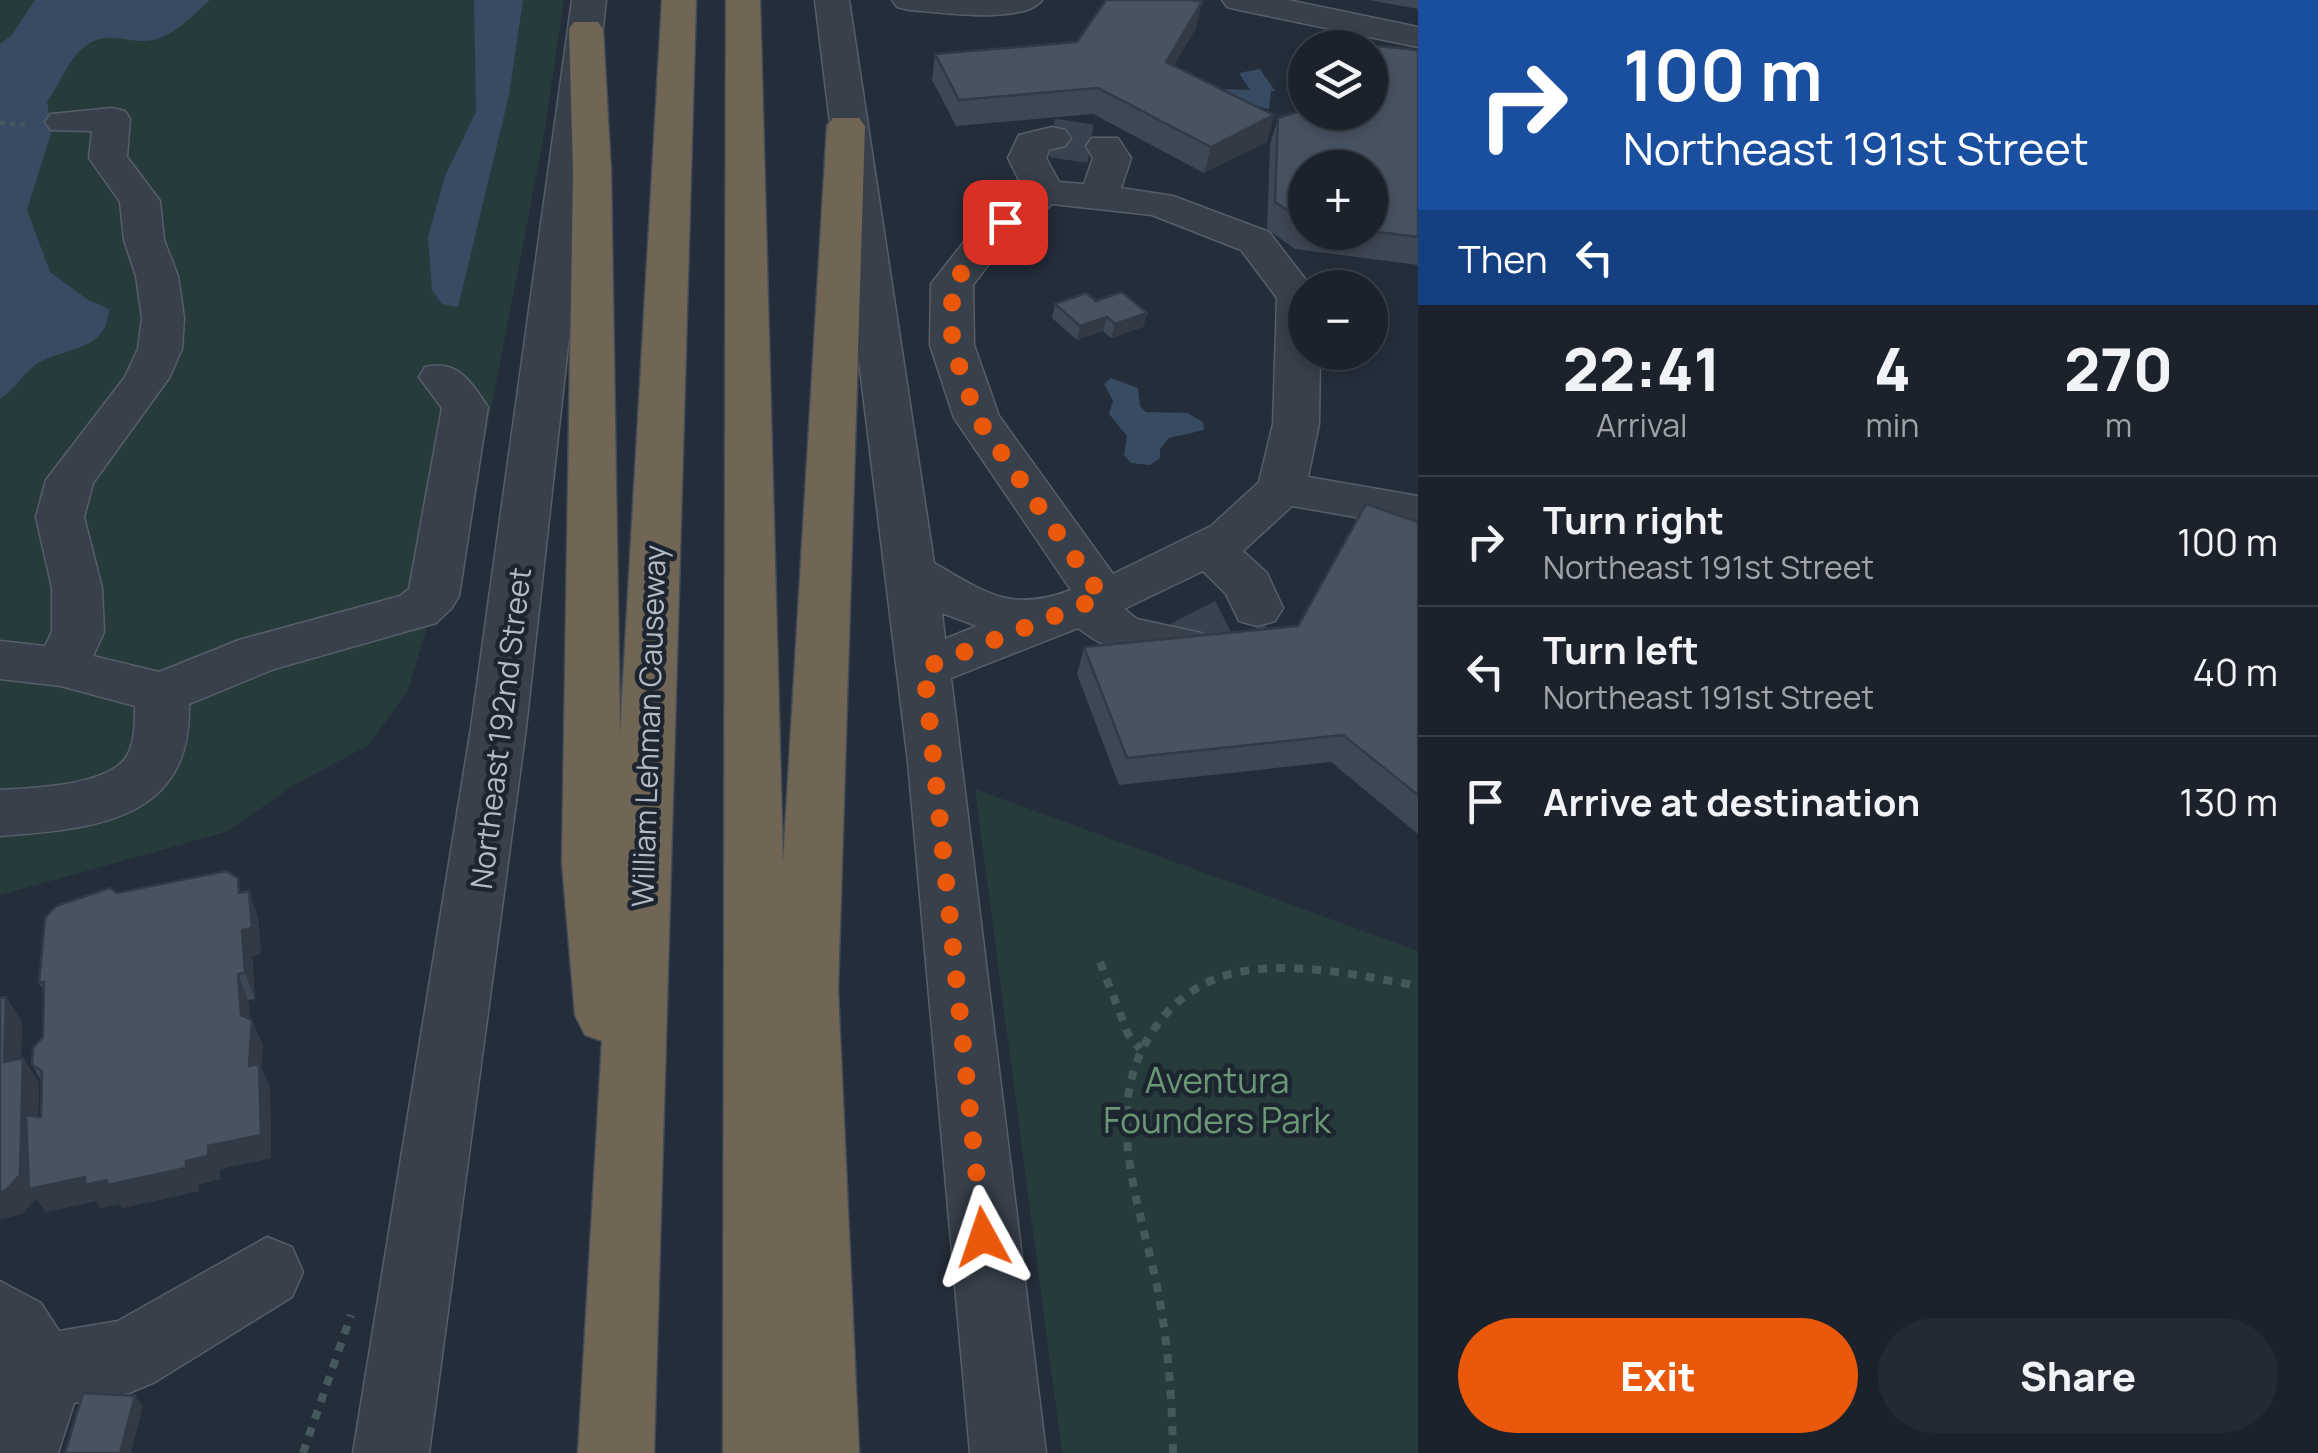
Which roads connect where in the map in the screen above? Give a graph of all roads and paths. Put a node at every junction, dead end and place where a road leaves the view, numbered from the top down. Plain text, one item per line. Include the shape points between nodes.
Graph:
1 (679, 0) edge
2 (742, 0) edge
3 (1025, 0) edge
4 (1239, 0) edge
5 (890, 5) edge
6 (588, 14) edge
7 (834, 17) edge
8 (1418, 38) edge
9 (64, 122) dead end
10 (846, 126) junction
11 (1052, 138) dead end
12 (1104, 146) dead end
13 (1045, 192) junction
14 (1099, 196) junction
15 (1159, 204) junction
16 (1268, 218) dead end
17 (441, 377) dead end
18 (1282, 488) junction
19 (1418, 512) edge
20 (1208, 547) junction
21 (911, 572) junction
22 (1093, 601) junction
23 (1256, 608) dead end
24 (1033, 622) junction
25 (1182, 646) tunnel mouth
26 (0, 660) edge
27 (61, 667) junction
28 (924, 668) junction
29 (162, 693) junction
30 (0, 813) edge
31 (1100, 962) dead end
32 (1418, 986) edge
33 (1140, 1050) junction
34 (626, 1214) junction
35 (267, 1272) dead end
36 (356, 1299) dead end
37 (19, 1344) edge
38 (18, 1453) edge
39 (303, 1453) edge
40 (391, 1453) edge
41 (616, 1453) edge
42 (761, 1453) edge
43 (821, 1453) edge
44 (1008, 1453) edge
45 (1173, 1453) edge

1 - 34 highway, William Lehman Causeway
2 - 42 highway
3 - 5 street
4 - 8 street
5 - 7 street
6 - 34 highway via 592,863
6 - 40 street, Northeast 192nd Street via 477,909
7 - 10 street
9 - 27 street via 112,119 108,158 140,200 163,318 147,378 70,480 60,517 77,588 78,632
10 - 21 street
10 - 43 highway via 806,990
11 - 13 street via 1032,143 1027,158
12 - 14 street via 1112,158
13 - 14 street
13 - 22 street via 988,238 952,284 952,345 977,418
14 - 15 street
15 - 16 street
15 - 18 street via 1255,241 1298,298 1296,424
17 - 29 street via 464,407 433,596 418,610 258,654
18 - 19 street
18 - 20 street via 1228,538
20 - 22 street
20 - 23 street via 1250,586
21 - 24 street via 969,606
21 - 28 street
22 - 24 street
22 - 25 street via 1122,636
24 - 28 street
26 - 27 street
27 - 29 street
28 - 44 street
29 - 30 street via 161,742 136,784 71,805
31 - 33 path
32 - 33 path via 1293,970 1232,972 1181,998
33 - 45 path via 1128,1084 1125,1140 1159,1299
34 - 41 highway, William Lehman Causeway
35 - 37 street via 129,1356
36 - 39 path
37 - 38 street via 36,1408

